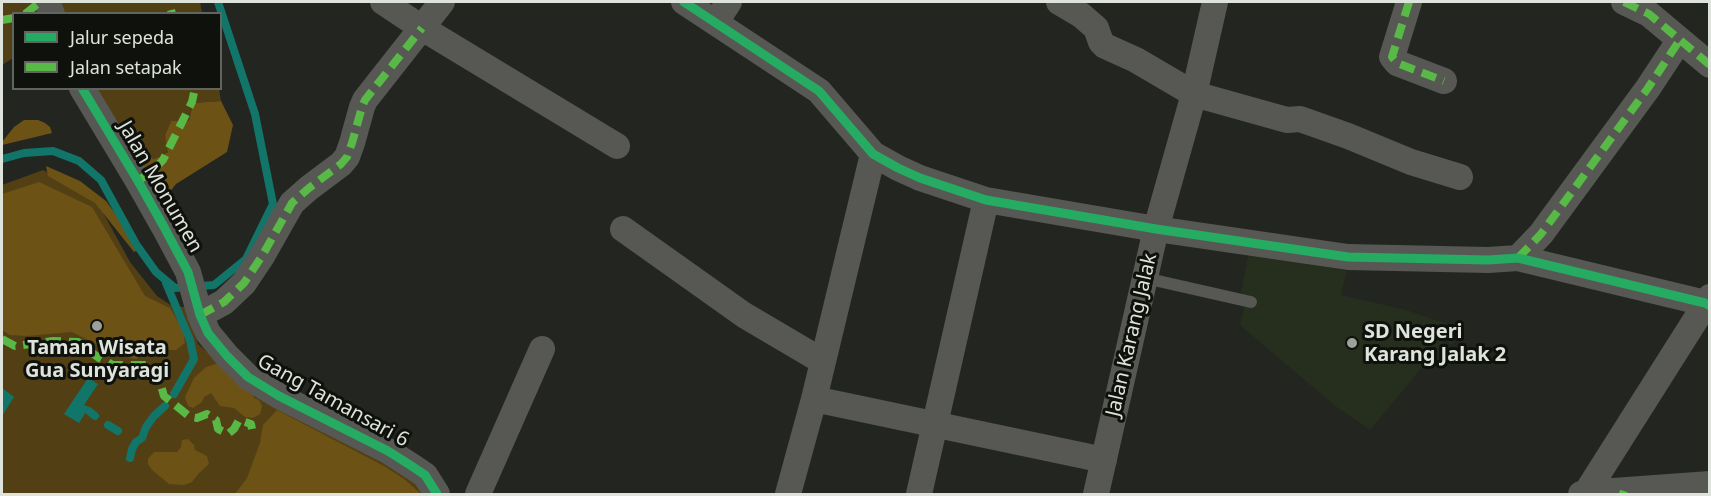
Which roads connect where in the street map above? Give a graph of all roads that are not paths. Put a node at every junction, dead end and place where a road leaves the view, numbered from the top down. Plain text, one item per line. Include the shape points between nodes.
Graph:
1 (383, 2) edge
2 (442, 2) edge
3 (684, 2) edge
4 (1059, 2) edge
5 (1215, 2) edge
6 (1409, 2) edge
7 (1624, 2) edge
8 (722, 12) edge
9 (422, 28) junction
10 (1679, 41) junction
11 (1710, 65) edge
12 (1444, 81) dead end
13 (83, 90) edge
14 (1194, 94) junction
15 (617, 146) dead end
16 (873, 154) junction
17 (1460, 177) dead end
18 (986, 200) junction
19 (623, 228) dead end
20 (1156, 229) junction
21 (1518, 258) junction
22 (1145, 278) junction
23 (1251, 302) dead end
24 (1708, 302) edge
25 (199, 310) junction
26 (542, 349) dead end
27 (822, 361) junction
28 (814, 399) junction
29 (935, 424) junction
30 (1104, 460) junction
31 (1710, 484) edge
32 (1623, 493) edge
33 (1583, 494) edge
34 (437, 495) edge
35 (478, 495) edge
36 (788, 495) edge
37 (919, 495) edge
38 (1096, 495) edge

1 - 9 street
2 - 9 street
3 - 8 street
4 - 14 street via 1096,28 1105,46
5 - 14 street, Jalan Karang Jalak
6 - 12 street via 1392,57 1397,63
7 - 10 street via 1650,14
8 - 16 street via 819,91
9 - 15 street
9 - 25 street via 365,100 347,157 292,203 244,283 224,302
10 - 11 street
10 - 21 street via 1541,234
13 - 25 street, Jalan Monumen via 188,272
14 - 17 street via 1287,120 1300,119
14 - 20 street, Jalan Karang Jalak
16 - 18 street via 920,178
16 - 27 street
18 - 20 street
18 - 29 street
19 - 27 street via 744,315
20 - 21 street via 1348,258
20 - 22 street, Jalan Karang Jalak
21 - 24 street
22 - 23 lane
22 - 30 street, Jalan Karang Jalak
24 - 33 street
25 - 34 street, Gang Tamansari 6 via 208,333 248,377 388,451 425,475
26 - 35 street
27 - 28 street
28 - 29 street
28 - 36 street
29 - 30 street
29 - 37 street
30 - 38 street, Jalan Karang Jalak
31 - 32 street
32 - 33 street

